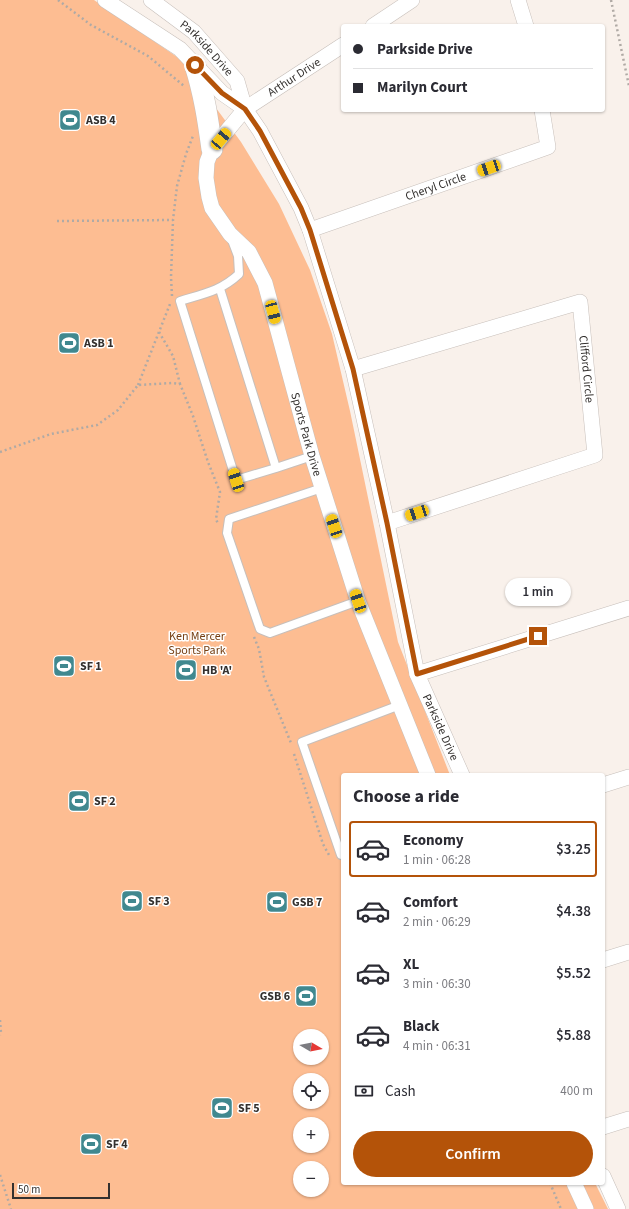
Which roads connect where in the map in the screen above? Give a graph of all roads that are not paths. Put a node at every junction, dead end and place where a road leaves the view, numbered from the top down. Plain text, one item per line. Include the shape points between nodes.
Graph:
1 (105, 0) edge
2 (151, 0) edge
3 (412, 0) edge
4 (518, 0) edge
5 (375, 24) edge
6 (525, 24) edge
7 (341, 46) edge
8 (195, 65) junction
9 (245, 109) junction
10 (542, 112) edge
11 (212, 149) junction
12 (310, 230) junction
13 (230, 234) junction
14 (220, 289) junction
15 (353, 369) junction
16 (312, 456) junction
17 (276, 468) junction
18 (322, 488) junction
19 (387, 523) junction
20 (358, 601) junction
21 (629, 608) edge
22 (417, 674) junction
23 (400, 705) junction
24 (427, 773) edge
25 (461, 773) edge
26 (629, 778) edge
27 (605, 784) edge
28 (341, 852) edge
29 (629, 952) edge
30 (605, 959) edge
31 (629, 1118) edge
32 (605, 1126) edge
33 (605, 1180) edge
34 (575, 1185) edge
35 (586, 1209) edge
36 (618, 1209) edge

1 - 8 street, Parkside Drive via 180,49
2 - 9 street, Parkside Drive via 194,32 237,81
3 - 5 street
4 - 6 street
7 - 9 street, Arthur Drive
8 - 9 street, Parkside Drive via 222,93
8 - 11 street via 207,109
9 - 11 street, Sports Park Drive
9 - 12 street, Parkside Drive via 260,131
10 - 12 street, Cheryl Circle via 548,147
11 - 13 street, Sports Park Drive via 206,162 209,197 212,208
12 - 15 street, Parkside Drive
13 - 14 lane via 238,256 239,274
13 - 16 street, Sports Park Drive via 249,252 265,283
14 - 17 lane
14 - 17 lane via 180,301 236,480
15 - 19 street, Parkside Drive
15 - 19 street, Clifford Circle via 580,302 595,455
16 - 17 lane
16 - 18 street, Sports Park Drive
18 - 20 street, Sports Park Drive
18 - 20 lane via 230,519 227,533 260,629 270,633
19 - 22 street, Parkside Drive
20 - 23 street, Sports Park Drive
21 - 22 street
22 - 25 street, Parkside Drive
23 - 24 street, Sports Park Drive
23 - 28 lane via 302,742
26 - 27 street
29 - 30 street
31 - 32 street
33 - 36 street
34 - 35 street

